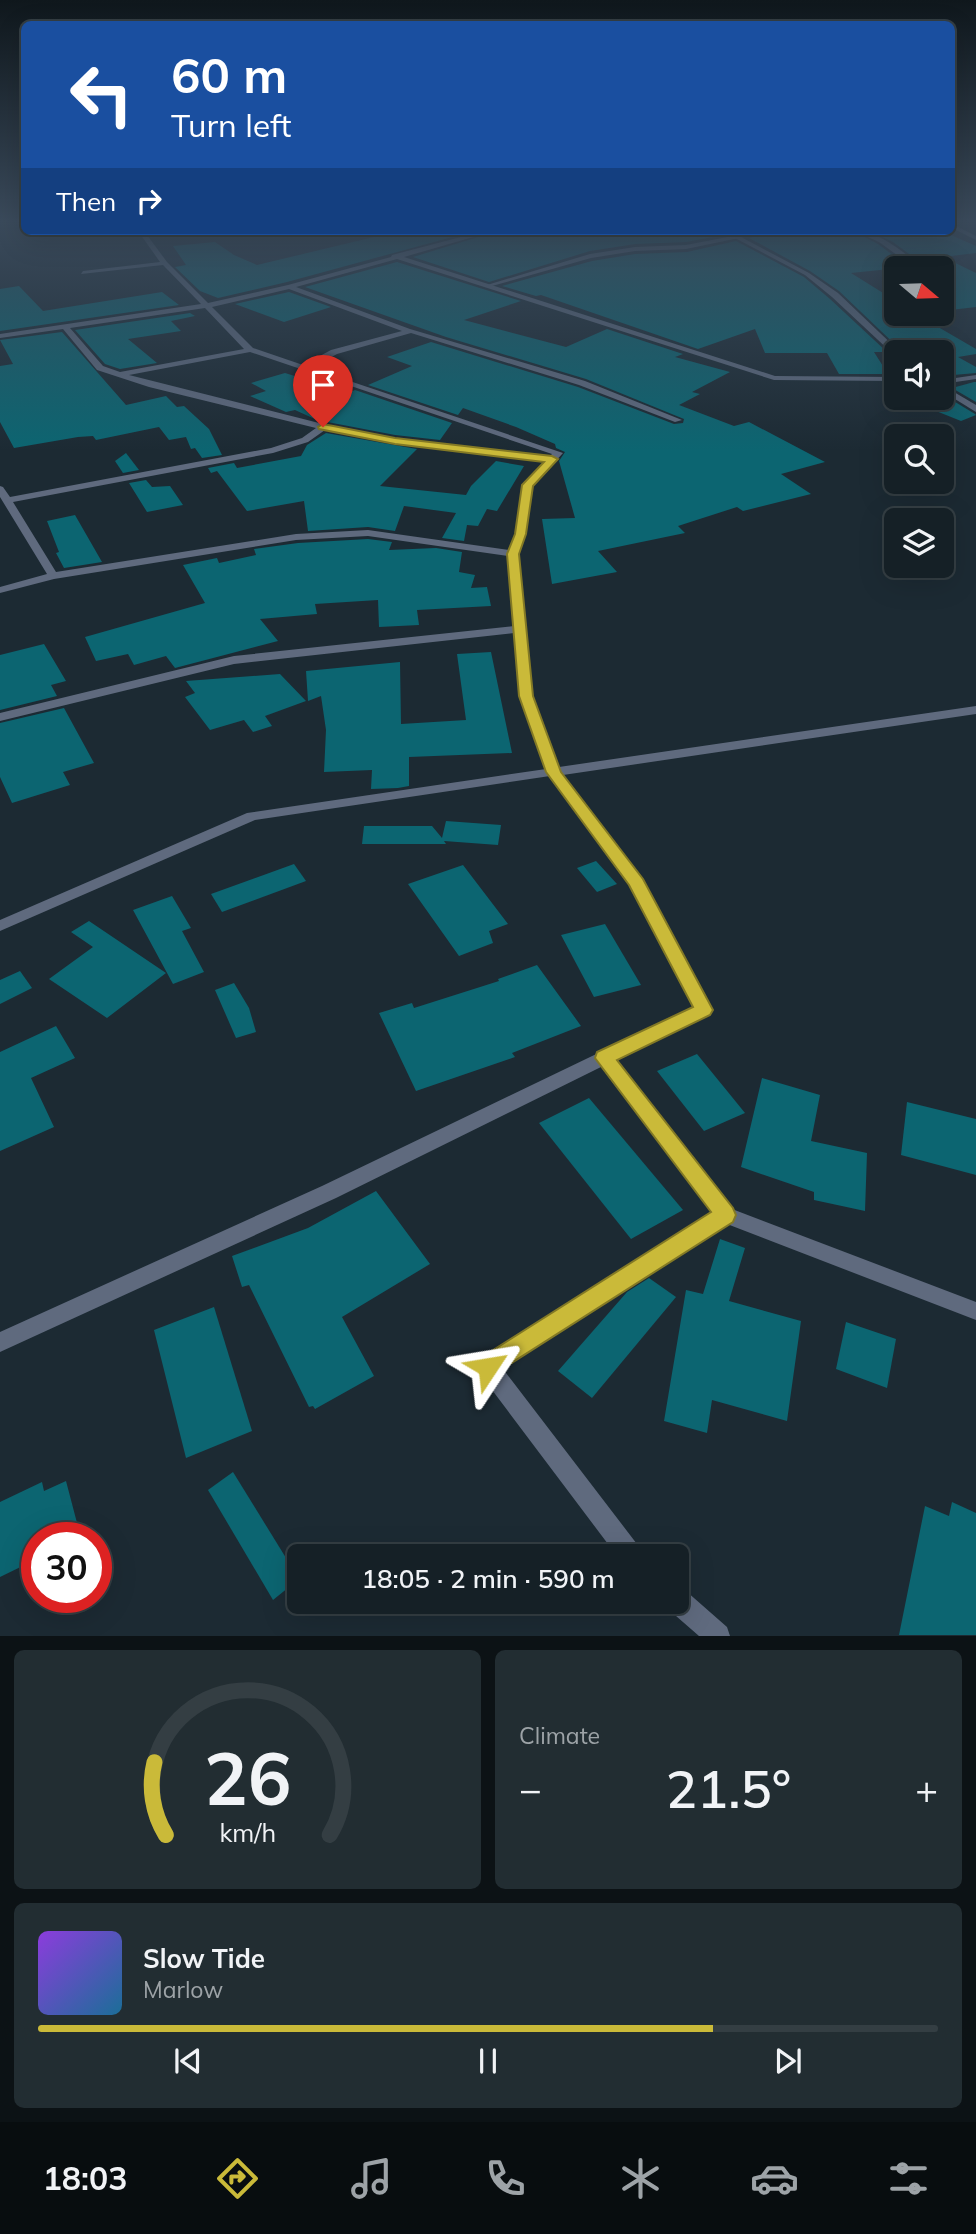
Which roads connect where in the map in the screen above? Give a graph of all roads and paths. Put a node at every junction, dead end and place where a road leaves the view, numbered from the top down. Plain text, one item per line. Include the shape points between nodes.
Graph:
1 (198, 298) edge
2 (239, 298) edge
3 (320, 298) edge
4 (531, 298) edge
5 (839, 298) edge
6 (205, 306) junction
7 (64, 326) junction
8 (411, 331) junction
9 (0, 336) edge
10 (884, 341) edge
11 (250, 350) junction
12 (306, 368) junction
13 (117, 375) junction
14 (976, 377) edge
15 (884, 379) edge
16 (954, 380) edge
17 (954, 395) edge
18 (976, 409) edge
19 (678, 420) dead end
20 (323, 427) junction
21 (552, 459) junction
22 (0, 489) edge
23 (8, 500) junction
24 (513, 554) junction
25 (53, 576) junction
26 (0, 590) edge
27 (520, 629) junction
28 (976, 710) edge
29 (0, 716) edge
30 (554, 772) junction
31 (0, 926) edge
32 (604, 1058) junction
33 (725, 1215) junction
34 (976, 1311) edge
35 (0, 1342) edge
36 (623, 1544) edge
37 (689, 1611) edge
38 (718, 1636) edge

1 - 6 street
2 - 6 street
3 - 8 street
4 - 15 street via 774,378
5 - 10 street
6 - 7 street
6 - 11 street
7 - 9 street
7 - 13 street via 100,369
8 - 12 street via 334,352
8 - 19 street via 582,383
11 - 12 street
11 - 13 street
12 - 21 street via 558,453
13 - 20 street
14 - 16 street
17 - 18 street
20 - 21 street via 395,441
20 - 23 street via 305,440 273,450
21 - 24 street via 528,485 521,534
22 - 23 street
23 - 25 street
24 - 25 street via 368,533 334,534
24 - 27 street
25 - 26 street
27 - 29 street via 234,660
27 - 30 street via 526,696
28 - 30 street
30 - 31 street via 252,816
30 - 32 street via 637,883 704,1010
32 - 33 street
32 - 35 street via 329,1192
33 - 34 street
33 - 36 street via 488,1367
37 - 38 street

